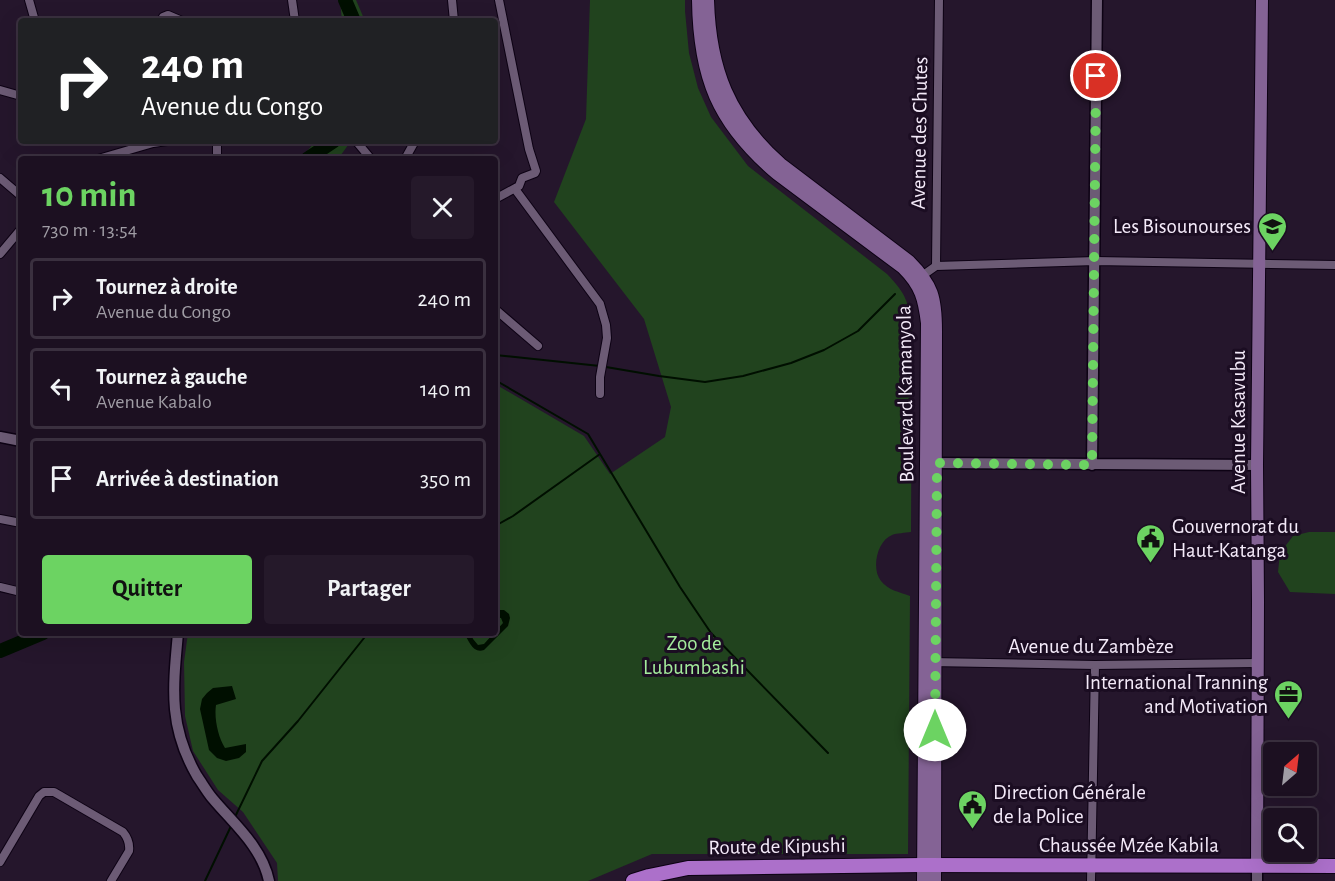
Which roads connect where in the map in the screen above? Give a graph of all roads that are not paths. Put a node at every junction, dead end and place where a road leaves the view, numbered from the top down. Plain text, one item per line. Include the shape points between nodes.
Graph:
1 (29, 0) edge
2 (292, 0) edge
3 (452, 0) edge
4 (499, 0) edge
5 (698, 0) edge
6 (708, 0) edge
7 (939, 0) edge
8 (1097, 0) edge
9 (1262, 0) edge
10 (34, 18) edge
11 (295, 18) edge
12 (454, 18) edge
13 (0, 90) edge
14 (18, 95) edge
15 (145, 144) edge
16 (358, 144) edge
17 (113, 156) edge
18 (368, 156) edge
19 (0, 178) edge
20 (515, 189) junction
21 (18, 193) edge
22 (498, 198) edge
23 (18, 233) edge
24 (0, 254) edge
25 (1095, 261) junction
26 (1259, 264) junction
27 (1335, 265) edge
28 (936, 266) junction
29 (919, 278) junction
30 (498, 312) edge
31 (538, 346) dead end
32 (600, 394) dead end
33 (0, 436) edge
34 (18, 440) edge
35 (932, 463) junction
36 (1092, 465) junction
37 (1257, 465) junction
38 (0, 519) edge
39 (18, 522) edge
40 (0, 587) edge
41 (18, 591) edge
42 (178, 636) edge
43 (930, 662) junction
44 (1257, 663) junction
45 (1095, 665) junction
46 (0, 862) edge
47 (929, 865) junction
48 (1091, 865) junction
49 (1257, 866) junction
50 (1335, 866) edge
51 (111, 881) edge
52 (269, 881) edge
53 (633, 881) edge
54 (923, 881) edge
55 (934, 881) edge
56 (1091, 881) edge
57 (1257, 881) edge

1 - 10 street
2 - 11 street
3 - 12 street
4 - 20 street via 536,171 522,178
5 - 29 main road, Boulevard Kamanyola via 700,48 708,78 720,107 740,137 777,174
6 - 29 main road, Boulevard Kamanyola via 708,24 720,76 746,128 781,164 903,255
7 - 28 street, Avenue des Chutes
8 - 25 street
9 - 26 main road, Avenue Kasavubu
13 - 14 street
15 - 17 street
16 - 18 street
19 - 21 street
20 - 22 street
20 - 32 street via 600,304 608,338
23 - 24 street
25 - 26 street
25 - 28 street
25 - 36 street
26 - 27 street
26 - 37 main road, Avenue Kasavubu
28 - 29 street
29 - 35 main road, Boulevard Kamanyola via 927,323
30 - 31 street
33 - 34 street
35 - 36 street
35 - 43 main road, Boulevard Kamanyola
36 - 37 street
37 - 44 main road, Avenue Kasavubu
38 - 39 street
40 - 41 street
42 - 52 street via 173,696 184,751 211,796 259,854
43 - 45 street, Avenue du Zambèze
43 - 47 main road, Boulevard Kamanyola
44 - 45 street, Avenue du Zambèze
44 - 49 main road, Avenue Kasavubu
45 - 48 street
46 - 51 street via 39,796 54,792 127,836 129,851
47 - 48 highway, Chaussée Mzée Kabila
47 - 53 highway, Route de Kipushi via 688,868
47 - 54 main road, Boulevard Kamanyola
47 - 55 main road, Boulevard Kamanyola
48 - 49 highway, Chaussée Mzée Kabila
48 - 56 street
49 - 50 highway, Chaussée Mzée Kabila
49 - 57 street, Avenue Kasavubu

